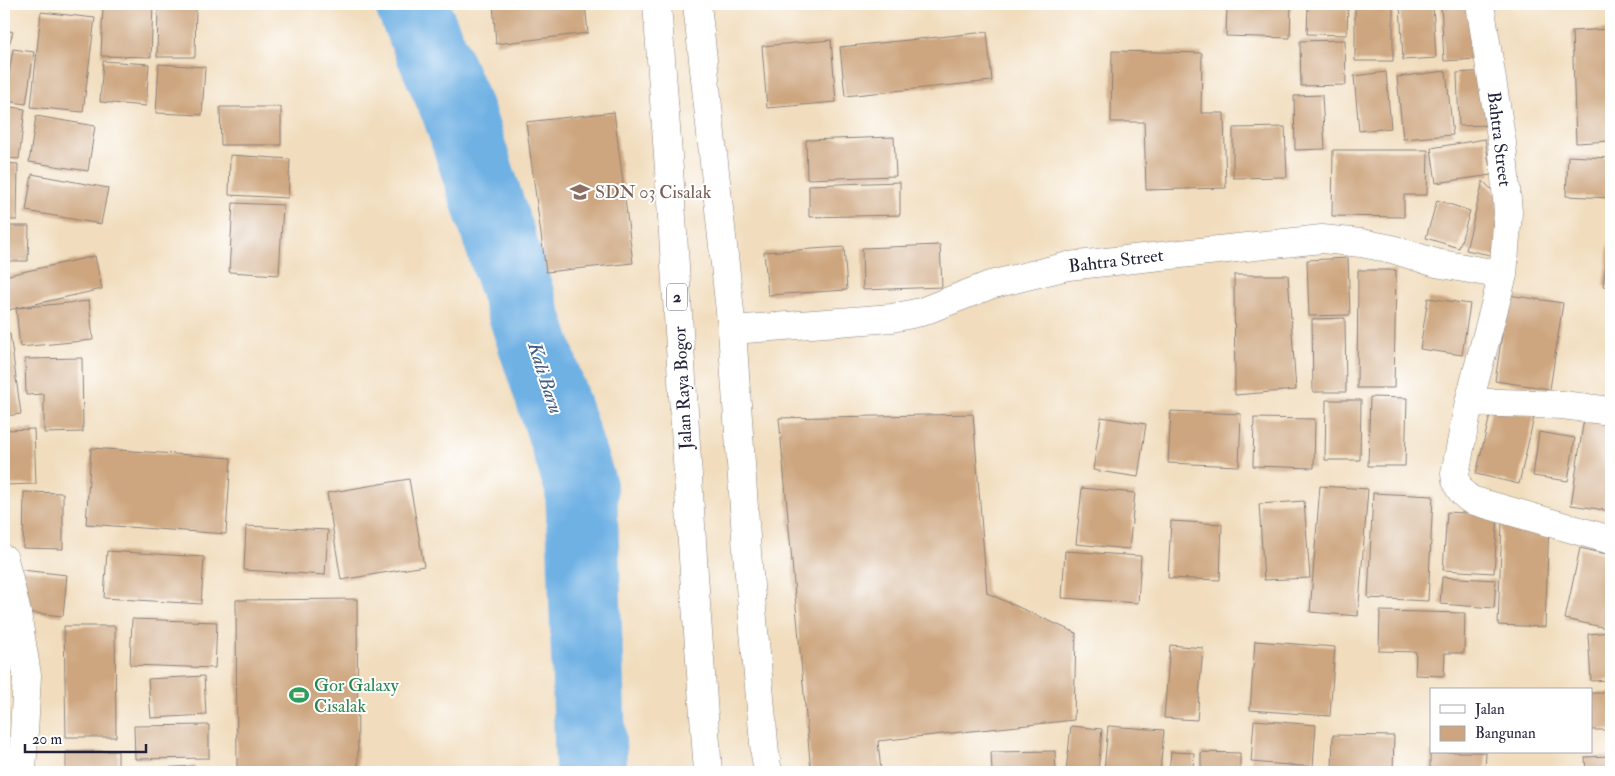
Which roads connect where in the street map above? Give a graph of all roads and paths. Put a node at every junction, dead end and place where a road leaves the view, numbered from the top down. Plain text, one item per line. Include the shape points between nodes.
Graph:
1 (657, 4) edge
2 (697, 4) edge
3 (1480, 4) edge
4 (1503, 275) junction
5 (732, 330) junction
6 (1470, 402) junction
7 (1611, 411) edge
8 (1611, 540) edge
9 (4, 559) edge
10 (766, 763) edge
11 (707, 771) edge
12 (22, 772) edge

1 - 11 main road, Jalan Raya Bogor / 2
2 - 5 main road
3 - 4 main road, Bahtra Street via 1508,212
4 - 5 main road, Bahtra Street via 1436,263 1361,243 1322,239 1068,266 990,285 921,312 892,318
4 - 6 main road, Bahtra Street
5 - 10 main road
6 - 7 main road
6 - 8 main road, Bahtra Street via 1455,474 1462,493 1471,500
9 - 12 main road via 27,675

